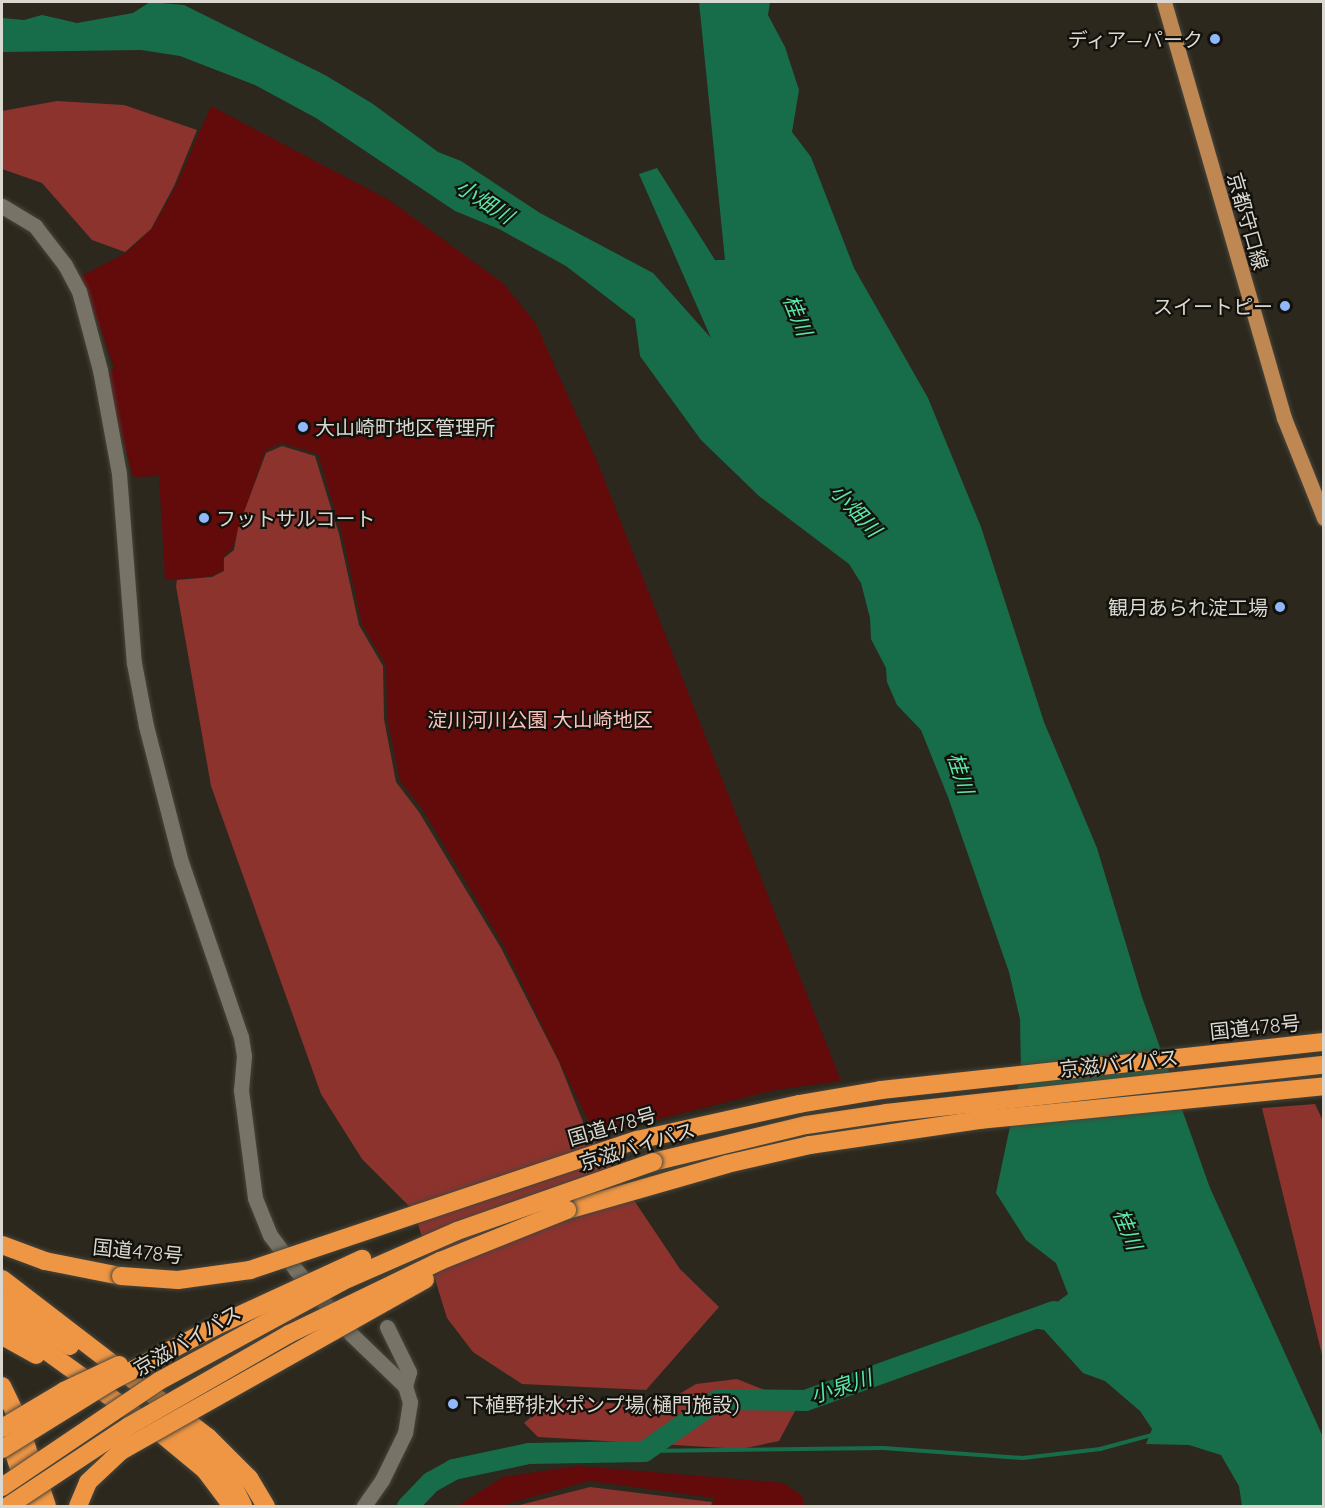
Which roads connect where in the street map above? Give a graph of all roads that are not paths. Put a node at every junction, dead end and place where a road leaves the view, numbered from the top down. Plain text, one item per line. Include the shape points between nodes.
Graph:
1 (1164, 2) edge
2 (2, 206) edge
3 (1323, 518) edge
4 (1323, 1042) edge
5 (1323, 1065) edge
6 (1323, 1086) edge
7 (653, 1162) junction
8 (567, 1210) junction
9 (2, 1245) edge
10 (2, 1279) edge
11 (5, 1309) edge
12 (216, 1326) junction
13 (387, 1327) dead end
14 (2, 1336) edge
15 (107, 1360) junction
16 (2, 1386) edge
17 (96, 1386) junction
18 (405, 1386) junction
19 (2, 1418) edge
20 (2, 1428) edge
21 (2, 1449) edge
22 (179, 1449) junction
23 (39, 1484) junction
24 (2, 1487) edge
25 (8, 1506) edge
26 (13, 1506) edge
27 (31, 1506) edge
28 (47, 1506) edge
29 (78, 1506) edge
30 (216, 1506) edge
31 (232, 1506) edge
32 (243, 1506) edge
33 (266, 1506) edge
34 (364, 1506) edge

1 - 3 main road, 京都守口線 via 1284,418
2 - 18 street via 35,226 50,242 79,291 110,410 134,663 181,862 245,1042 241,1090 255,1198 262,1217 296,1270 351,1334
4 - 9 highway, 国道478号, bridge via 881,1090 798,1104 627,1143 250,1270 178,1280 121,1276 45,1261
5 - 7 highway, 京滋バイパス via 886,1113 806,1125
6 - 8 highway via 980,1120 810,1145 727,1164
7 - 12 highway, bridge via 591,1176 453,1223 328,1274
7 - 24 highway, 京滋バイパス, bridge via 495,1216 343,1281 178,1370
8 - 23 highway, bridge via 440,1261 289,1334 194,1387
8 - 29 highway, bridge via 409,1288 143,1438 97,1471
10 - 15 highway
11 - 15 highway
11 - 17 highway
11 - 32 highway via 71,1347 207,1454 230,1479
12 - 20 highway, bridge via 98,1375
12 - 21 highway, bridge via 110,1382
13 - 18 street via 409,1372
14 - 17 highway
15 - 33 highway via 230,1457
16 - 28 highway
17 - 22 highway
18 - 34 street via 410,1402 405,1433
19 - 27 highway, bridge
22 - 30 highway via 209,1485
22 - 31 highway via 211,1477
23 - 25 highway, bridge
23 - 26 highway, bridge

